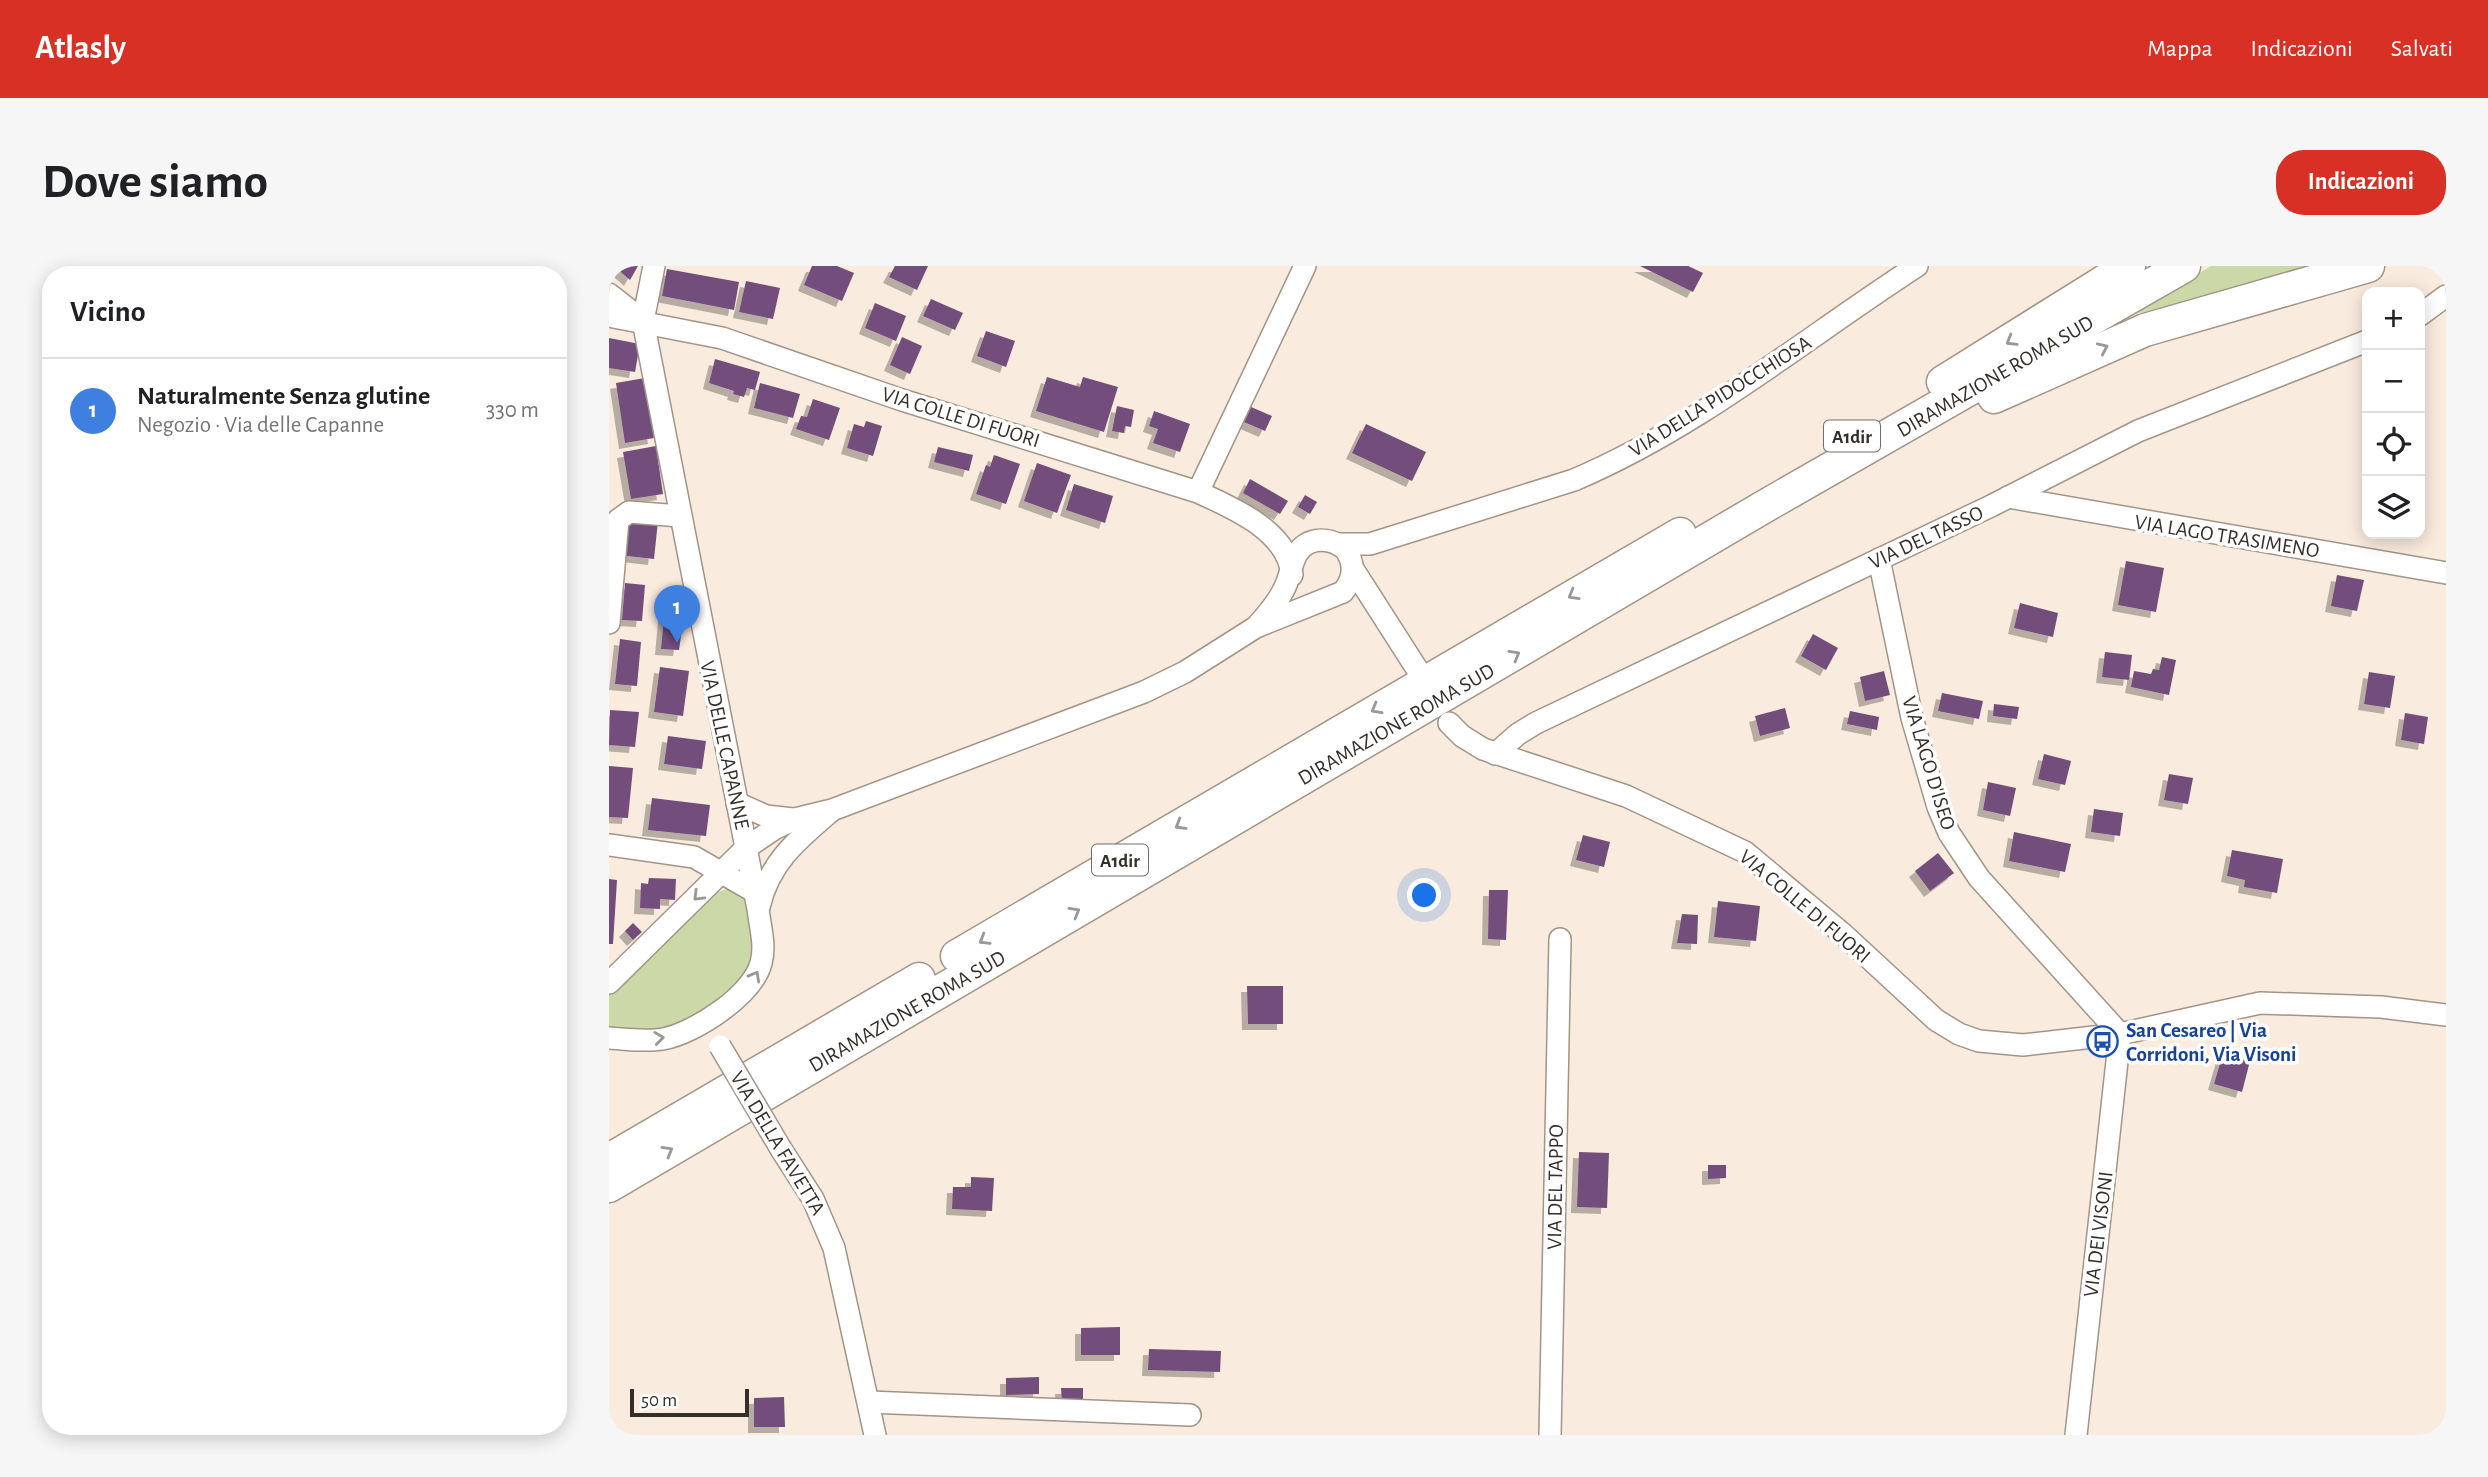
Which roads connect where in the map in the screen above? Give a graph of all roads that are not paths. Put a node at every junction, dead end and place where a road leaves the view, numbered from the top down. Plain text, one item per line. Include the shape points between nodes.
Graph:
1 (654, 266) edge
2 (1305, 266) edge
3 (1917, 266) edge
4 (2129, 266) edge
5 (2184, 266) edge
6 (2368, 266) edge
7 (609, 294) edge
8 (2446, 296) edge
9 (2425, 311) edge
10 (609, 316) edge
11 (643, 321) junction
12 (2362, 343) edge
13 (1885, 440) junction
14 (1198, 492) junction
15 (2008, 498) junction
16 (680, 516) junction
17 (1270, 534) junction
18 (1390, 537) junction
19 (1307, 544) junction
20 (1339, 544) junction
21 (1879, 559) junction
22 (1292, 569) junction
23 (1353, 569) junction
24 (2446, 573) edge
25 (1330, 599) junction
26 (1381, 612) junction
27 (609, 623) edge
28 (1255, 627) junction
29 (1417, 669) dead end
30 (1449, 723) dead end
31 (1495, 754) junction
32 (737, 803) junction
33 (798, 828) junction
34 (609, 845) edge
35 (747, 855) junction
36 (721, 872) junction
37 (756, 901) junction
38 (1560, 939) dead end
39 (609, 984) edge
40 (2446, 1014) edge
41 (704, 1020) junction
42 (2120, 1034) junction
43 (609, 1038) edge
44 (609, 1160) edge
45 (609, 1186) edge
46 (869, 1402) junction
47 (1191, 1415) dead end
48 (875, 1435) edge
49 (1549, 1435) edge
50 (2075, 1435) edge

1 - 11 street
2 - 14 street
3 - 18 street, VIA DELLA PIDOCCHIOSA via 1702,412 1628,454 1574,480
4 -> 44 highway, DIRAMAZIONE ROMA SUD / A1dir via 1869,426
5 - 13 highway, DIRAMAZIONE ROMA SUD / A1dir
13 -> 6 highway via 1951,417 2145,330
7 - 11 street
8 - 9 street
10 - 11 street, VIA COLLE DI FUORI
11 - 14 street, VIA COLLE DI FUORI via 722,338 902,400
11 - 16 street, VIA DELLE CAPANNE
12 - 15 street, VIA DEL TASSO via 2138,431
45 -> 13 highway, DIRAMAZIONE ROMA SUD / A1dir
14 - 17 street, VIA COLLE DI FUORI
15 - 21 street, VIA DEL TASSO
15 - 24 street, VIA LAGO TRASIMENO
16 - 27 street via 629,512 618,520
16 - 32 street, VIA DELLE CAPANNE
17 - 19 street, VIA COLLE DI FUORI
17 - 22 street, VIA COLLE DI FUORI
18 - 20 street, VIA DELLA PIDOCCHIOSA via 1361,545
18 - 23 street, VIA DELLA PIDOCCHIOSA via 1364,551
19 - 20 street via 1319,540
19 - 22 street via 1296,555
20 - 23 street
21 - 31 street, VIA DEL TASSO via 1537,723
21 - 42 street, VIA LAGO D'ISEO via 1912,718 1949,833 1979,878
22 - 25 street via 1301,592
22 - 28 street via 1283,593
23 - 25 street via 1349,586
23 - 26 street
25 - 26 street via 1361,599
25 - 28 street
26 - 29 street
28 - 33 street via 1144,692 832,810
30 - 31 street, VIA COLLE DI FUORI via 1468,741
31 - 42 street, VIA COLLE DI FUORI via 1618,793 1745,852 1931,1016 1962,1036 2015,1045
32 - 33 street
32 - 35 street, VIA DELLE CAPANNE
33 - 35 street
33 - 37 street
34 - 36 street via 687,855
35 - 36 street
35 - 37 street, VIA DELLE CAPANNE
36 - 37 street
36 -> 39 street
41 -> 37 street, VIA DELLE CAPANNE via 746,990 757,974 763,951
38 - 49 street, VIA DEL TAPPO
40 - 42 street, VIA COLLE DI FUORI via 2260,1003
43 -> 41 street, VIA DELLE CAPANNE via 663,1039
41 - 46 street, VIA DELLA FAVETTA, bridge via 813,1199 834,1248
42 - 50 street, VIA DEI VISONI
46 - 47 street
46 - 48 street, VIA DELLA FAVETTA

